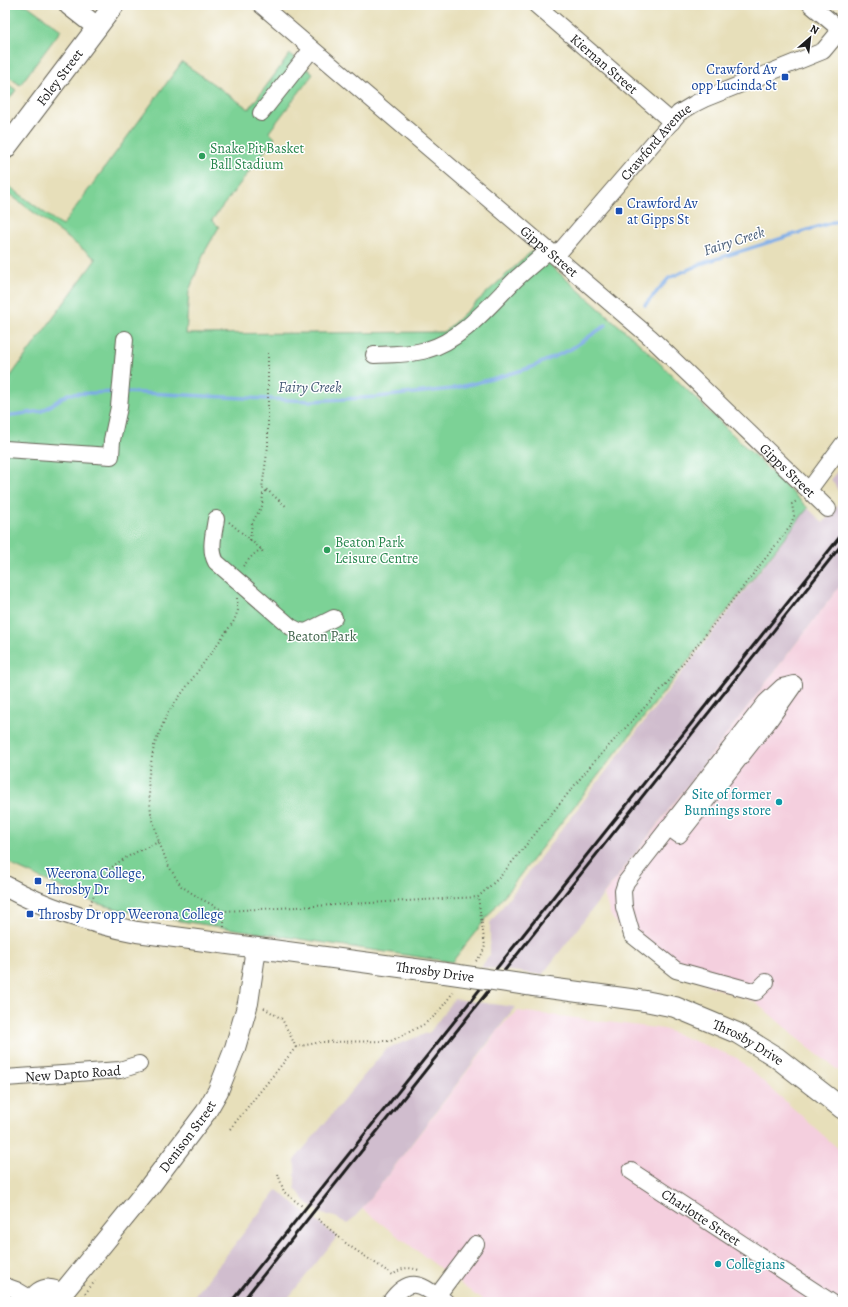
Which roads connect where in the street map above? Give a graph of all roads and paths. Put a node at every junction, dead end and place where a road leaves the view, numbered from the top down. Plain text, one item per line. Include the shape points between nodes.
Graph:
1 (69, 5) edge
2 (114, 5) edge
3 (261, 5) edge
4 (536, 5) edge
5 (811, 5) edge
6 (97, 27) junction
7 (842, 30) edge
8 (312, 48) junction
9 (261, 113) dead end
10 (672, 122) junction
11 (5, 149) edge
12 (553, 253) junction
13 (125, 339) dead end
14 (268, 353) dead end
15 (374, 354) dead end
16 (843, 444) edge
17 (5, 449) edge
18 (267, 490) junction
19 (809, 490) junction
20 (287, 507) dead end
21 (828, 509) dead end
22 (221, 519) joint
23 (250, 540) junction
24 (261, 549) junction
25 (264, 554) dead end
26 (236, 580) junction
27 (334, 618) dead end
28 (668, 827) junction
29 (159, 842) junction
30 (5, 886) edge
31 (478, 897) junction
32 (224, 911) junction
33 (84, 919) junction
34 (224, 931) dead end
35 (256, 948) junction
36 (473, 966) dead end
37 (452, 979) junction
38 (766, 982) dead end
39 (262, 1007) dead end
40 (296, 1047) junction
41 (139, 1064) dead end
42 (5, 1078) edge
43 (839, 1105) edge
44 (230, 1130) dead end
45 (631, 1171) dead end
46 (278, 1174) dead end
47 (302, 1206) dead end
48 (318, 1219) dead end
49 (476, 1244) dead end
50 (393, 1275) dead end
51 (5, 1286) edge
52 (63, 1298) edge
53 (392, 1298) edge
54 (442, 1299) edge
55 (33, 1301) edge
56 (828, 1301) edge

1 - 6 main road
2 - 6 main road, Foley Street
3 - 8 street, Gipps Street
4 - 10 street, Kiernan Street
5 - 7 street
6 - 11 main road, Foley Street
7 - 10 street, Crawford Avenue via 823,51 704,99 686,108
8 - 9 street
8 - 12 street, Gipps Street
10 - 12 street, Crawford Avenue
12 - 15 street, Crawford Avenue via 517,278 452,339 427,350
12 - 19 street, Gipps Street via 650,337
13 - 17 street via 122,381 111,456
14 - 18 path via 268,446 262,488
16 - 19 street
18 - 20 path
18 - 23 path via 263,494 262,506 252,523
19 - 21 street, Gipps Street
19 - 31 path via 792,504 794,516 790,527 669,681 592,764 500,877
22 - 23 path
22 - 26 street via 211,550 212,556
23 - 24 path
24 - 25 path
24 - 26 path via 253,555
26 - 27 street via 299,631 306,632
26 - 29 path via 238,610 234,621 167,714 154,746 148,780 151,812
28 - 28 street via 766,702 782,687 794,684 768,722 679,835
28 - 38 street via 626,882 624,907 632,935 676,970 756,992
29 - 32 path via 168,865 181,886
29 - 33 path via 137,851 102,878
30 - 33 main road, Throsby Drive via 31,900
31 - 32 path
31 - 36 path via 485,946
32 - 34 path
33 - 35 main road, Throsby Drive via 137,932
35 - 37 main road, Throsby Drive
35 - 52 main road, Denison Street via 248,1002 235,1048 218,1091 206,1112
37 - 40 path via 436,1015 423,1025 391,1041 321,1042
37 - 43 main road, Throsby Drive, bridge via 534,986 645,1001 675,1008 737,1033 776,1057
39 - 40 path via 282,1019
40 - 44 path
41 - 42 street, New Dapto Road via 120,1070
45 - 56 street, Charlotte Street
46 - 47 path via 284,1192
48 - 50 path via 348,1245
49 - 54 street
51 - 55 street
52 - 55 main road via 58,1292 49,1289 43,1290
53 - 54 street via 401,1289 415,1284 423,1286

